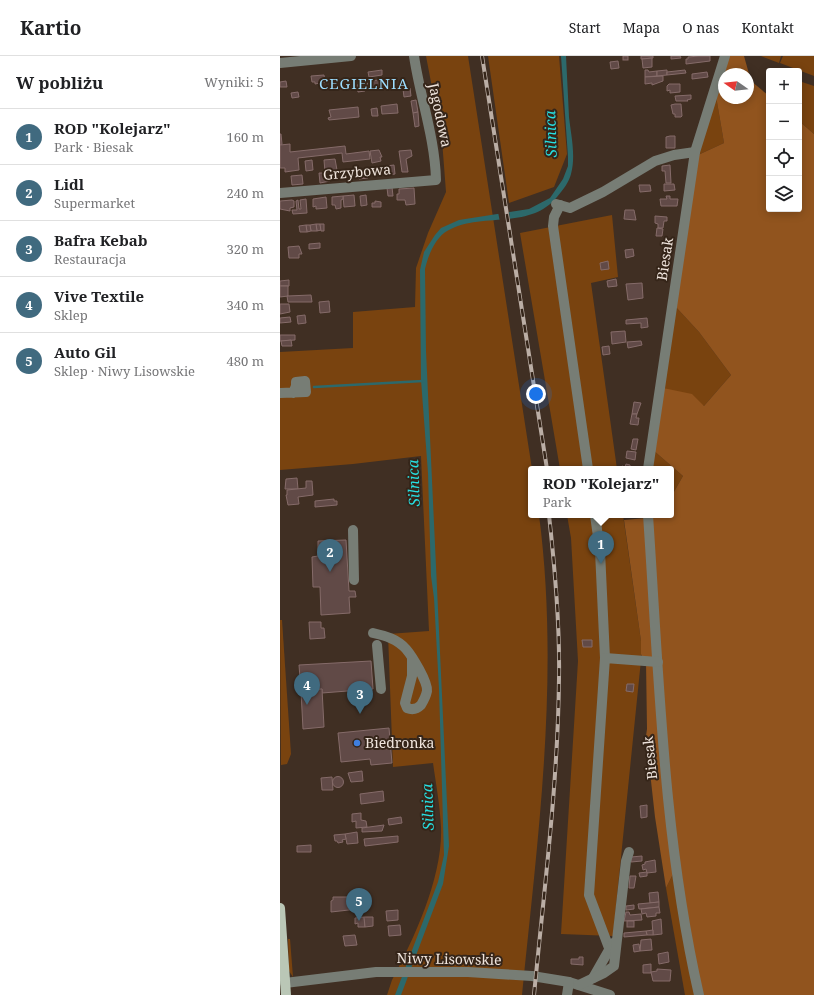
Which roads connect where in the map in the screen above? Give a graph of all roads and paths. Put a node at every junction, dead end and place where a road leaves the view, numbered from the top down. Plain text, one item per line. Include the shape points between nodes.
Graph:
1 (351, 56) edge
2 (414, 56) edge
3 (725, 56) edge
4 (280, 63) edge
5 (695, 152) junction
6 (436, 180) joint
7 (280, 193) edge
8 (280, 393) edge
9 (293, 393) dead end
10 (588, 466) edge
11 (648, 466) edge
12 (595, 518) edge
13 (648, 518) edge
14 (353, 530) dead end
15 (354, 580) dead end
16 (373, 633) dead end
17 (377, 645) dead end
18 (412, 658) dead end
19 (605, 658) junction
20 (658, 662) junction
21 (381, 689) dead end
22 (629, 852) dead end
23 (280, 908) edge
24 (618, 936) junction
25 (608, 948) junction
26 (594, 978) junction
27 (285, 983) junction
28 (574, 983) junction
29 (286, 995) edge
30 (566, 995) edge
31 (610, 995) edge
32 (699, 995) edge

1 - 4 street
2 - 6 street, Jagodowa via 434,155
3 - 5 street, Biesak
5 - 10 street via 655,161 590,200 570,208 558,204 553,226
5 - 11 street, Biesak
6 - 7 street, Grzybowa
8 - 9 street
12 - 19 street via 600,550
13 - 20 street, Biesak
14 - 15 street
16 - 18 street via 394,639
17 - 21 street
19 - 20 street
19 - 25 street via 589,895
20 - 32 street, Biesak via 661,732 673,836 684,920
22 - 24 street
23 - 27 main road
24 - 25 street
24 - 26 street via 614,966
25 - 26 street
26 - 28 street
27 - 28 street, Niwy Lisowskie via 376,972 411,971 512,974
27 - 29 main road
28 - 30 street
28 - 31 street, Niwy Lisowskie

